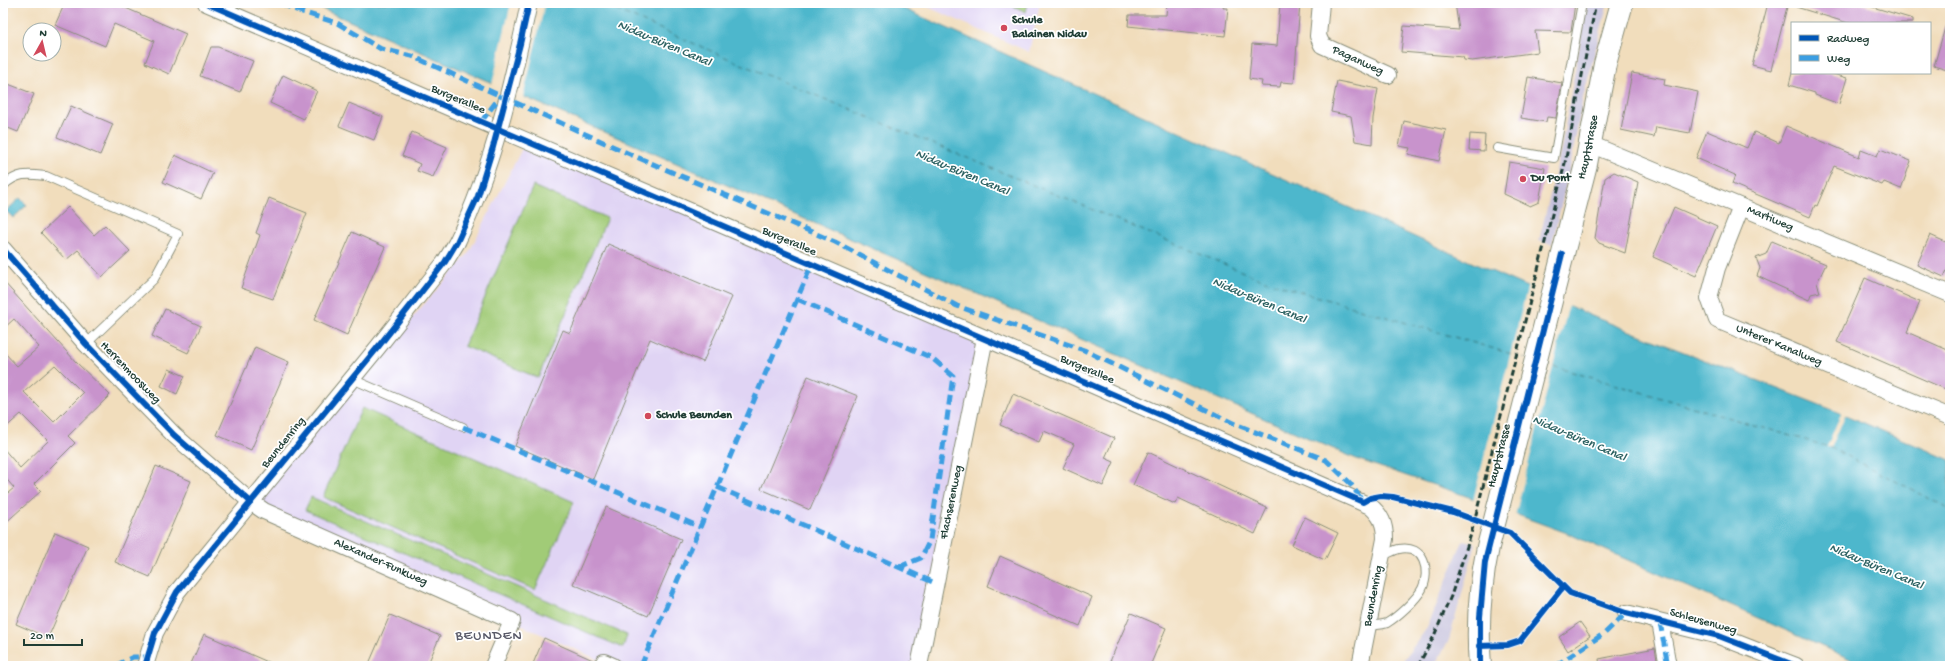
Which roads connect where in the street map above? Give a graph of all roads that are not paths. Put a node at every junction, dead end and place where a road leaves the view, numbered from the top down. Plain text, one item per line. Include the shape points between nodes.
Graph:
1 (206, 3) edge
2 (528, 3) edge
3 (1321, 3) edge
4 (1582, 3) edge
5 (1622, 3) edge
6 (1388, 75) dead end
7 (1590, 144) junction
8 (1497, 148) dead end
9 (3, 186) edge
10 (1741, 207) junction
11 (3, 249) edge
12 (1950, 294) edge
13 (985, 338) junction
14 (86, 344) junction
15 (352, 379) junction
16 (1950, 417) edge
17 (463, 427) dead end
18 (250, 502) junction
19 (1385, 526) joint
20 (1382, 556) junction
21 (1626, 613) dead end
22 (1660, 622) junction
23 (1368, 626) junction
24 (145, 666) edge
25 (493, 666) edge
26 (918, 666) edge
27 (1360, 666) edge
28 (1480, 666) edge
29 (1668, 666) edge
30 (1796, 666) edge

1 - 13 street, Burgerallee
2 - 15 street, Beundenring, bridge via 520,44 478,196 456,242 432,280
3 - 6 street, Paganweg via 1318,36 1322,45
4 - 8 lane via 1554,158
5 - 7 main road, Hauptstrasse via 1605,64
7 - 10 street, Martiweg
7 - 28 main road, Hauptstrasse via 1488,547 1482,579
9 - 14 lane via 9,180 23,174 46,176 178,234 154,279
10 - 12 street, Martiweg
10 - 16 street, Unterer Kanalweg via 1717,268 1709,298 1718,320
11 - 14 street, Herrenmoosweg
13 - 19 street, Burgerallee via 1363,502 1379,513
13 - 26 street, Flachserenweg
14 - 18 street, Herrenmoosweg via 174,435
15 - 17 lane
15 - 18 street, Beundenring
18 - 24 street, Beundenring via 177,592 155,633
18 - 25 street, Alexander-Funkweg via 264,511 512,621
19 - 20 street, Beundenring
20 - 23 street, Beundenring
20 - 23 lane via 1400,549 1414,551 1424,561 1427,575 1413,601 1386,624
21 - 22 street, Schleusenweg
22 - 29 street
22 - 30 street, Schleusenweg via 1719,636
23 - 27 street, Beundenring

